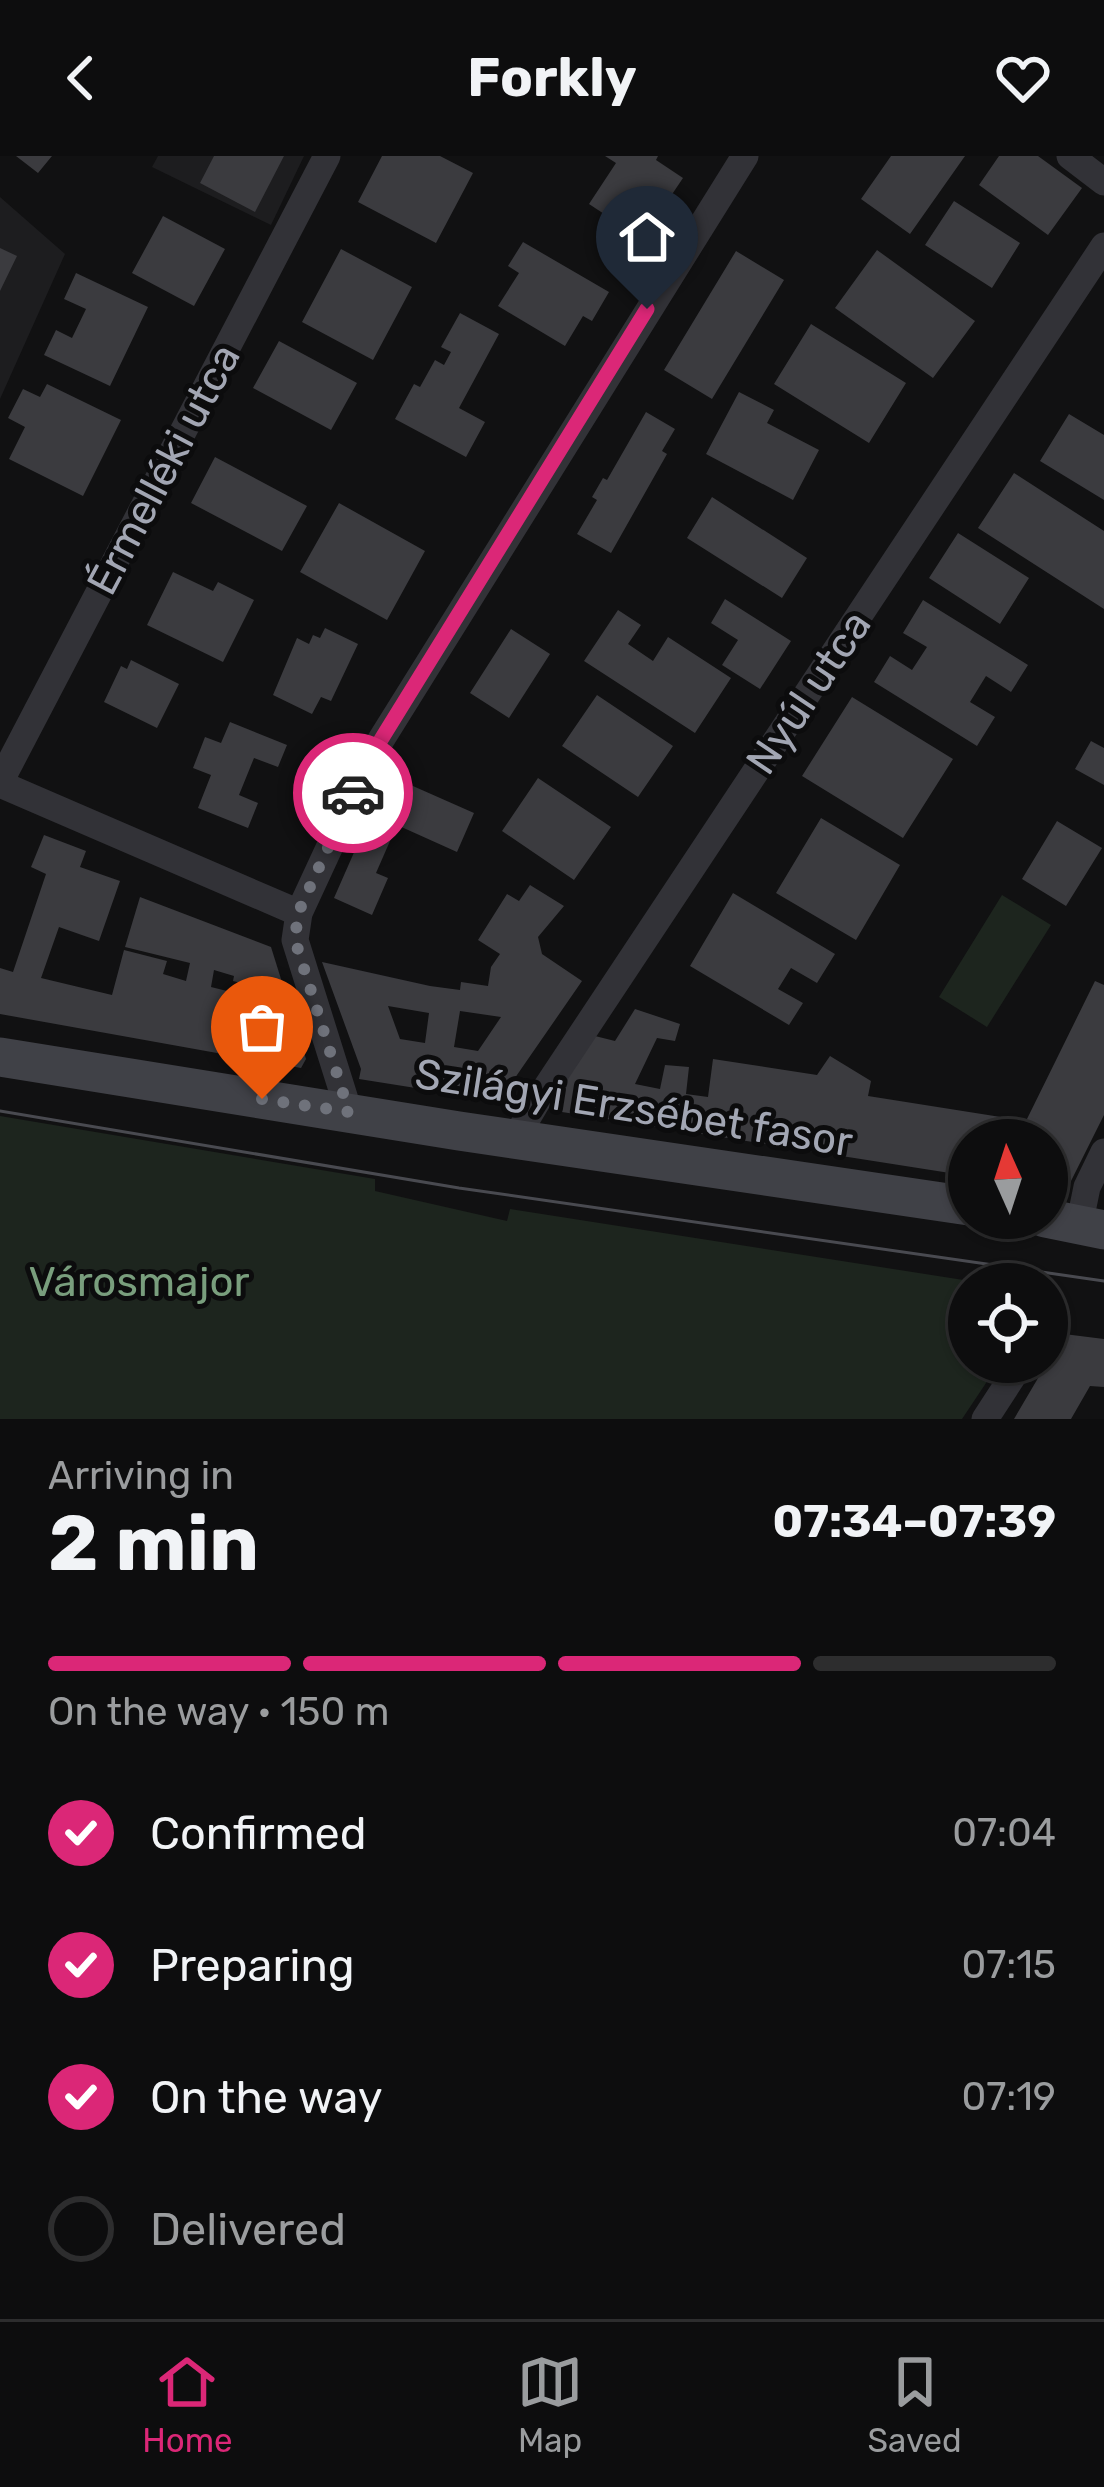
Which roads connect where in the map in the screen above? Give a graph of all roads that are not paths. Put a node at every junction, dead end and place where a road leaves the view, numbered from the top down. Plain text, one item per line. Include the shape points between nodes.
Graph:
1 (327, 156) edge
2 (745, 156) edge
3 (1070, 156) edge
4 (1104, 182) edge
5 (1104, 246) edge
6 (0, 783) edge
7 (298, 913) junction
8 (0, 1057) edge
9 (349, 1112) junction
10 (515, 1139) junction
11 (1104, 1153) edge
12 (948, 1203) edge
13 (1076, 1225) edge
14 (1008, 1383) edge
15 (985, 1419) edge

1 - 6 street, Érmelléki utca
2 - 7 street via 374,751
3 - 4 street
5 - 10 street, Nyúl utca
6 - 7 street
7 - 9 street via 295,940
8 - 9 main road, Szilágyi Erzsébet fasor
9 - 10 main road, Szilágyi Erzsébet fasor
10 - 12 main road, Szilágyi Erzsébet fasor
11 - 13 street
14 - 15 street

